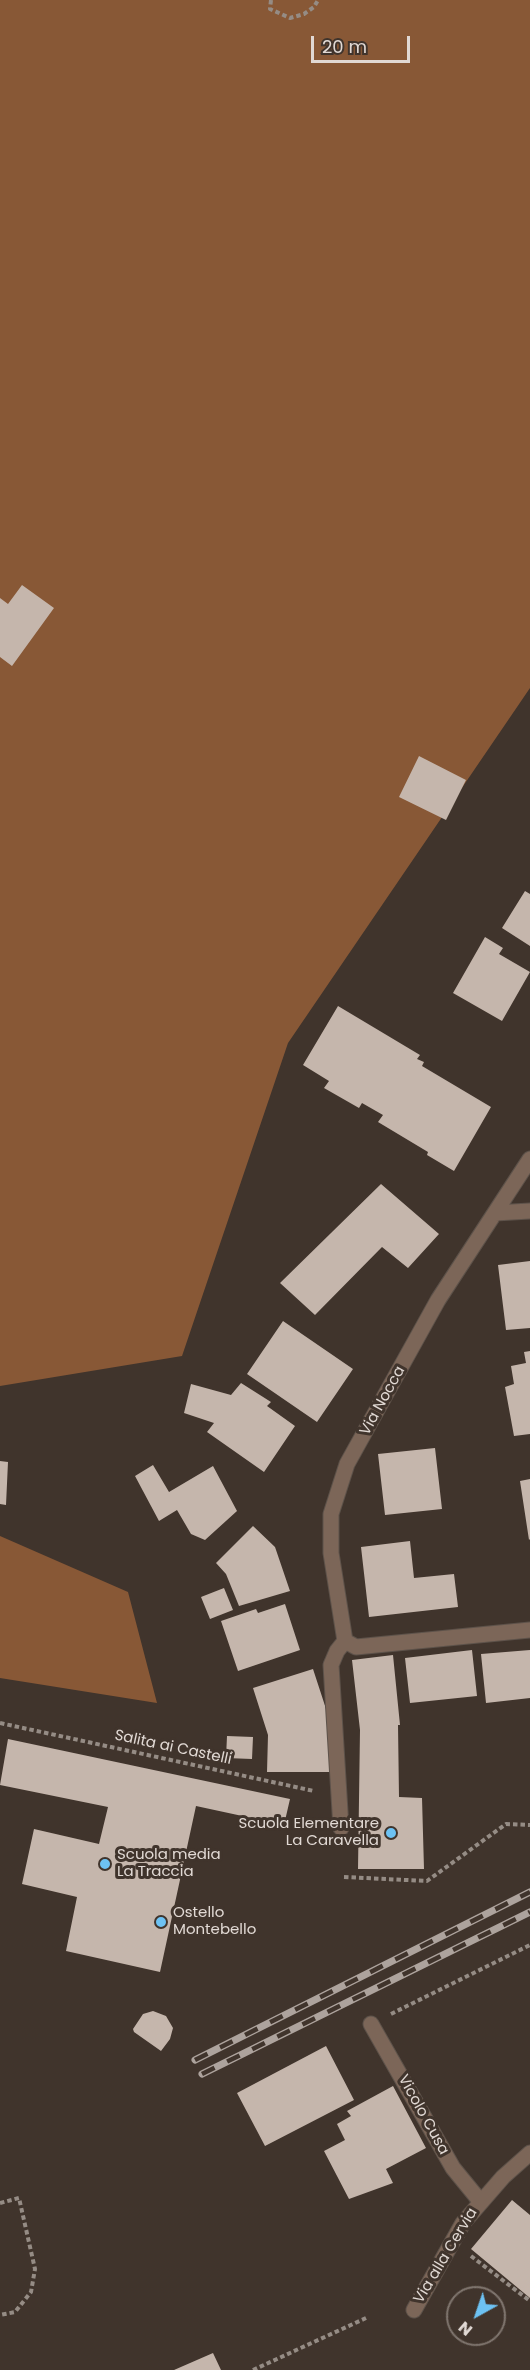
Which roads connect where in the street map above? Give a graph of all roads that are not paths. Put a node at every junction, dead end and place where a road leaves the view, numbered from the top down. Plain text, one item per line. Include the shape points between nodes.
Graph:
1 (530, 1159) edge
2 (530, 1211) edge
3 (495, 1213) junction
4 (530, 1630) edge
5 (345, 1641) junction
6 (341, 1828) dead end
7 (371, 2024) road end
8 (530, 2153) edge
9 (480, 2201) junction
10 (414, 2310) dead end

1 - 3 street, Via Nocca
2 - 3 street
3 - 5 street, Via Nocca via 438,1300 347,1464 331,1514 331,1552
4 - 5 street via 356,1647
5 - 6 street via 331,1665
7 - 9 street, Vicolo Cusa via 453,2168
8 - 9 street, Via alla Cervia
9 - 10 street, Via alla Cervia via 463,2223

